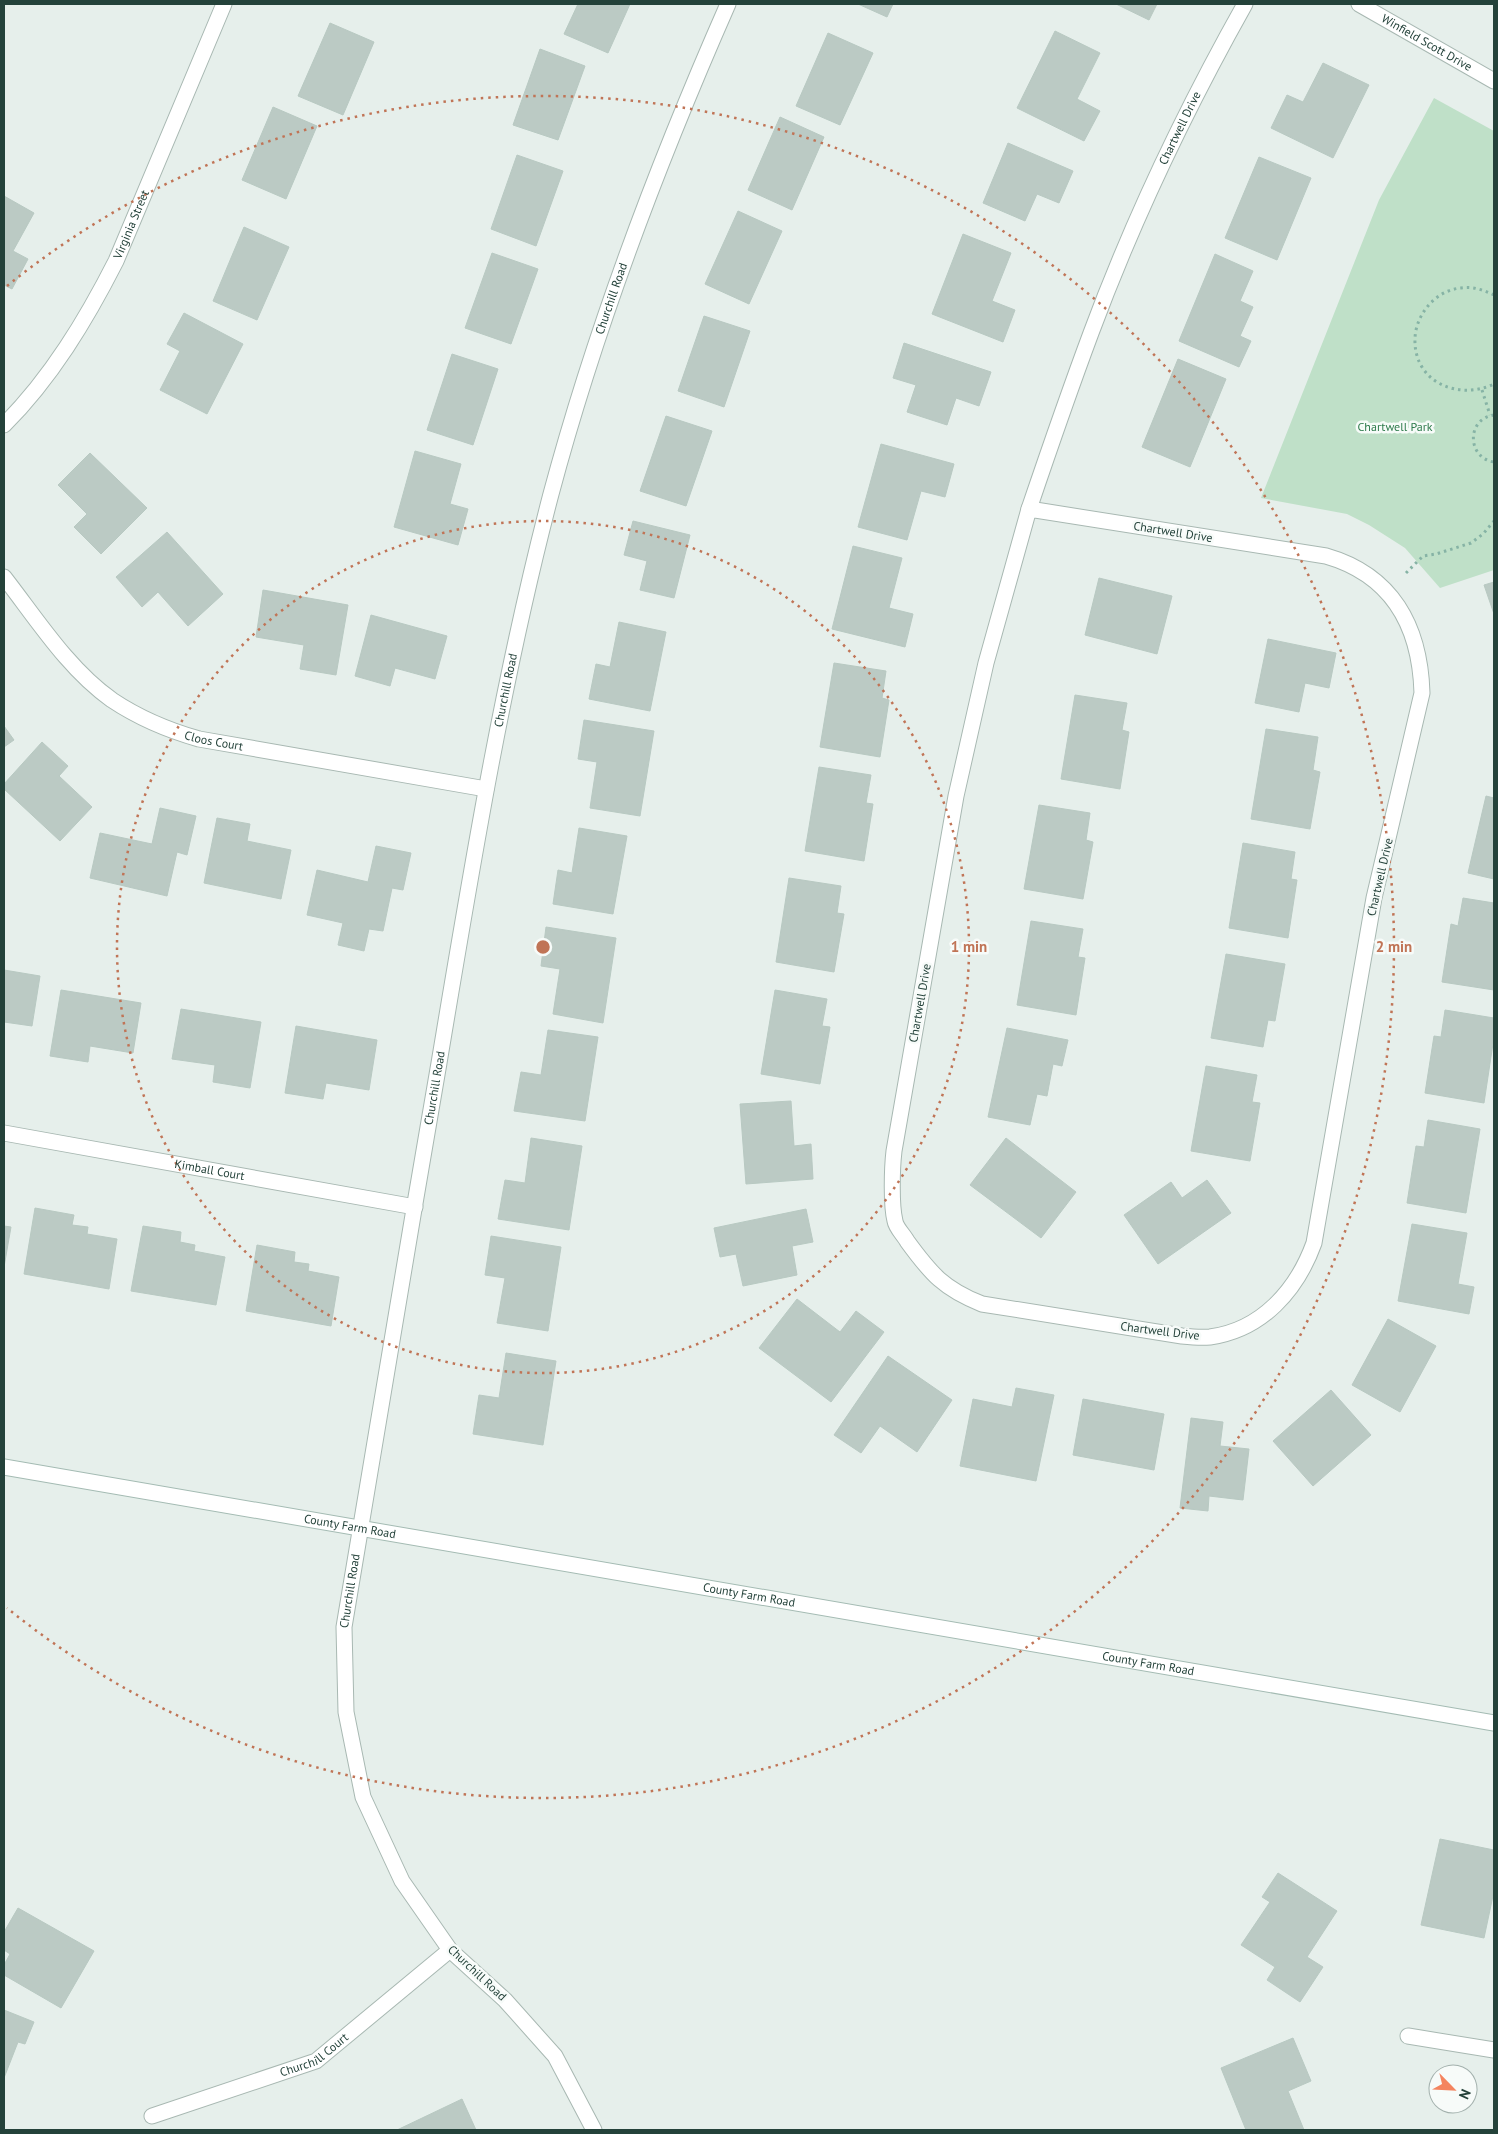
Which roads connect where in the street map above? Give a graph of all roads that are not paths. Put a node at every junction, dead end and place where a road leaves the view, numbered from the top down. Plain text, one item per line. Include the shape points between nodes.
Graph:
1 (224, 4) edge
2 (728, 4) edge
3 (1246, 4) edge
4 (1359, 4) edge
5 (1494, 81) edge
6 (4, 425) edge
7 (1029, 509) junction
8 (4, 576) edge
9 (486, 789) junction
10 (4, 1132) edge
11 (414, 1207) junction
12 (4, 1467) edge
13 (359, 1529) junction
14 (1494, 1723) edge
15 (450, 1950) junction
16 (1408, 2036) dead end
17 (1494, 2050) edge
18 (152, 2116) dead end
19 (594, 2130) edge

1 - 6 street, Virginia Street via 97,299 54,366
2 - 9 street, Churchill Road via 629,246 586,375 552,491 517,634
3 - 7 street, Chartwell Drive via 1138,217 1091,332
4 - 5 street, Winfield Scott Drive
7 - 7 street, Chartwell Drive via 1345,561 1362,570 1387,593 1415,640 1422,673 1422,693 1374,898 1314,1243 1295,1284 1278,1303 1259,1319 1209,1337 1182,1336 982,1304 960,1296 927,1269 895,1222 892,1170 956,796 986,663
8 - 9 street, Cloos Court via 78,669 111,699 161,727 198,739
9 - 11 street, Churchill Road
10 - 11 street, Kimball Court
11 - 13 street, Churchill Road
12 - 13 street, County Farm Road
13 - 14 street, County Farm Road
13 - 15 street, Churchill Road via 344,1627 346,1712 363,1797 402,1881
15 - 18 street, Churchill Court via 316,2061
15 - 19 street, Churchill Road via 505,2000 555,2056
16 - 17 street

